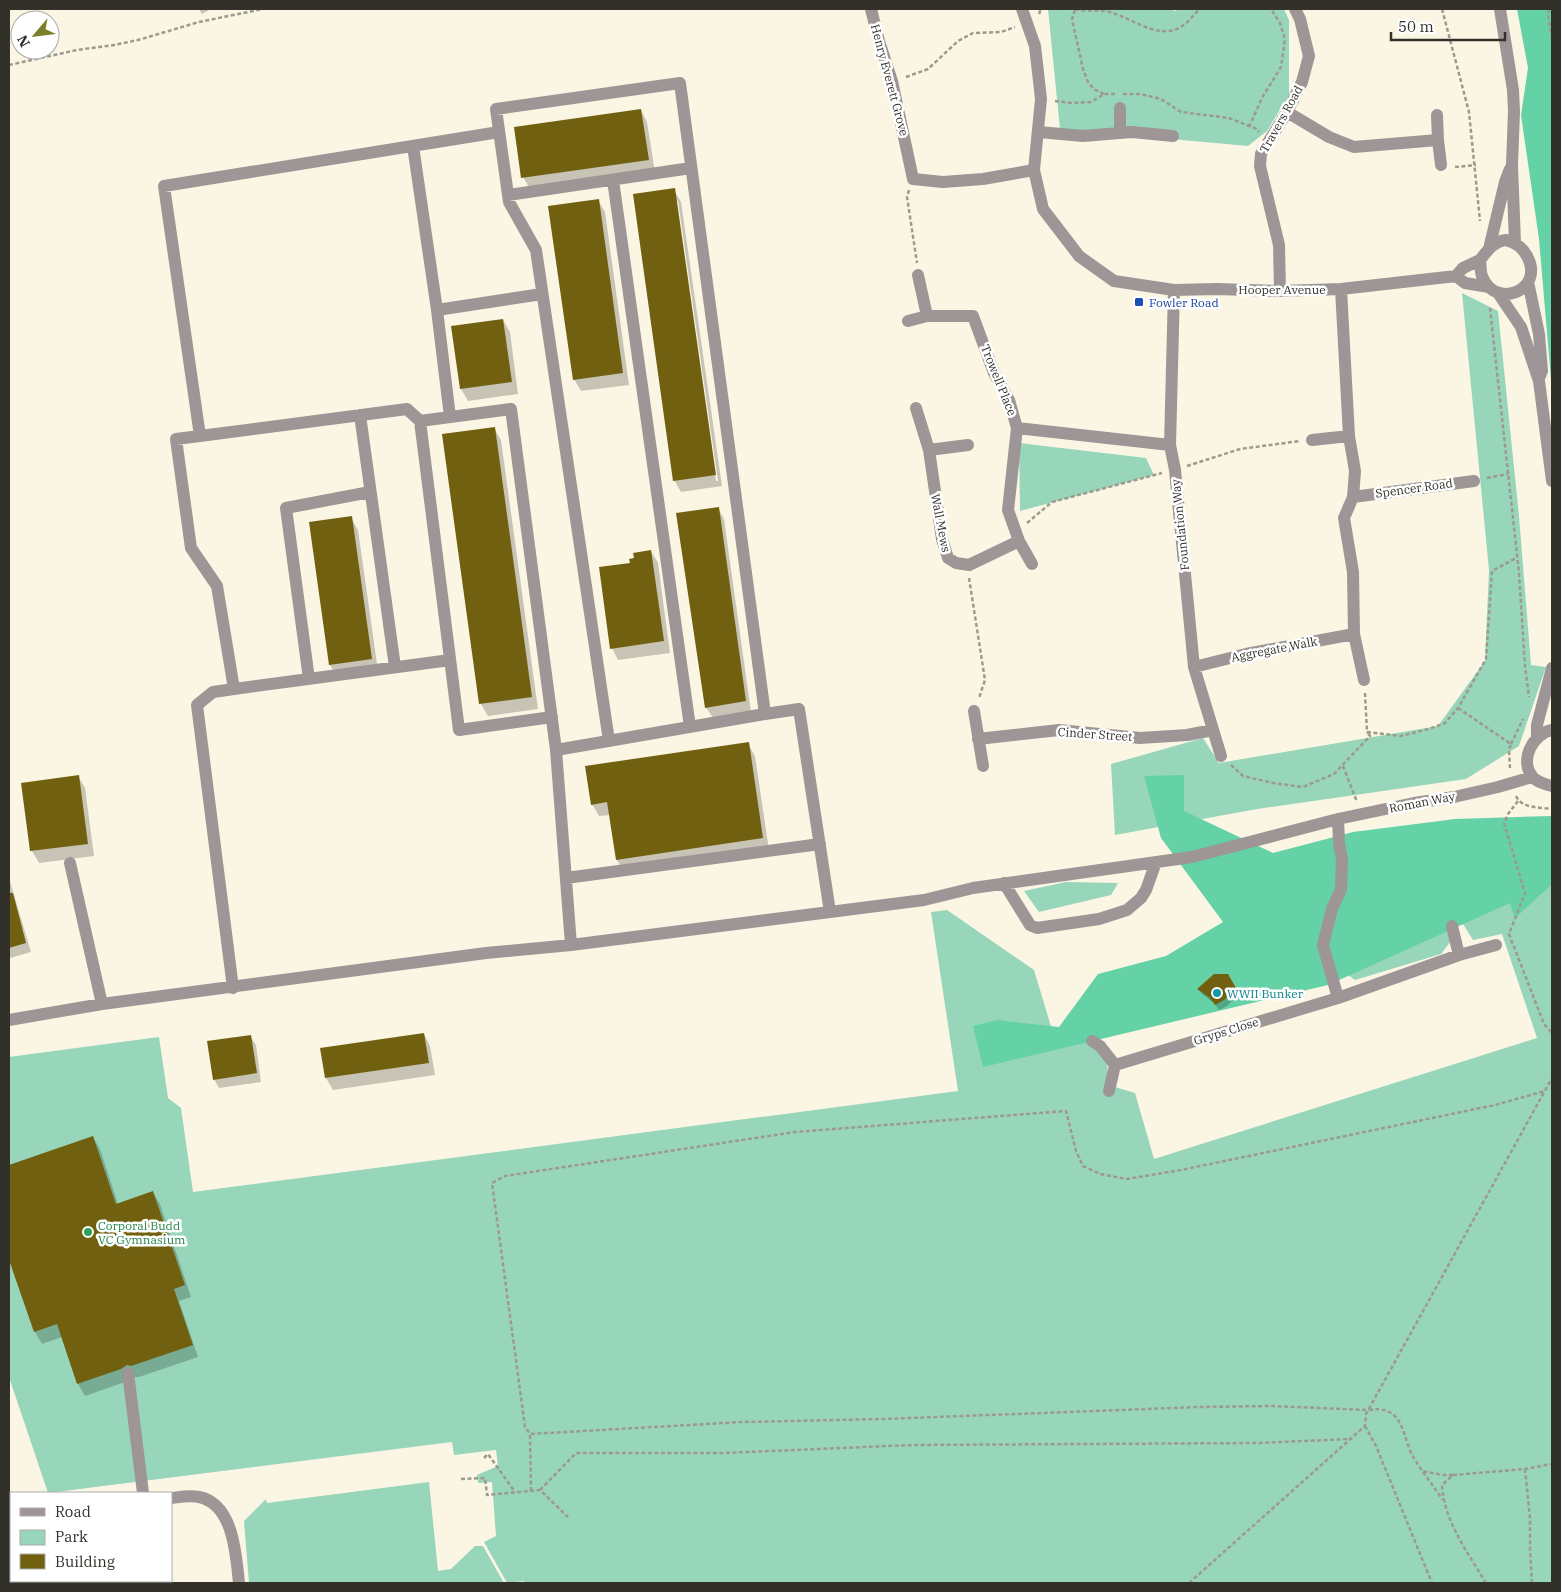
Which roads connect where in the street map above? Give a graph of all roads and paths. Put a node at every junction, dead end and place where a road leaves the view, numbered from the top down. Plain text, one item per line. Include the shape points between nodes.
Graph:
1 (263, 9) edge
2 (871, 9) edge
3 (1022, 9) edge
4 (1041, 9) edge
5 (1075, 9) edge
6 (1200, 9) edge
7 (1271, 9) edge
8 (1295, 9) edge
9 (1442, 9) edge
10 (1500, 9) edge
11 (1549, 9) edge
12 (1026, 22) junction
13 (1552, 40) edge
14 (9, 65) edge
15 (892, 81) junction
16 (1104, 94) junction
17 (1041, 99) junction
18 (1120, 108) dead end
19 (1287, 112) junction
20 (1437, 115) dead end
21 (1249, 127) junction
22 (499, 132) junction
23 (1038, 132) junction
24 (1120, 133) junction
25 (1173, 136) dead end
26 (1438, 140) junction
27 (1268, 143) junction
28 (413, 146) junction
29 (1476, 164) junction
30 (1512, 165) junction
31 (1441, 166) joint
32 (691, 168) junction
33 (1034, 170) junction
34 (913, 179) junction
35 (613, 180) junction
36 (508, 196) junction
37 (1480, 226) dead end
38 (1515, 242) junction
39 (1489, 249) junction
40 (1480, 260) junction
41 (918, 275) joint
42 (1456, 276) junction
43 (1528, 282) junction
44 (1341, 289) junction
45 (1174, 290) junction
46 (1494, 290) junction
47 (1280, 291) junction
48 (542, 294) junction
49 (1487, 305) dead end
50 (437, 310) junction
51 (927, 316) junction
52 (908, 321) dead end
53 (1539, 381) junction
54 (916, 408) dead end
55 (360, 415) junction
56 (450, 417) junction
57 (420, 422) junction
58 (1017, 428) junction
59 (200, 436) junction
60 (1349, 436) junction
61 (1312, 440) joint
62 (968, 444) dead end
63 (1170, 445) junction
64 (929, 450) junction
65 (1551, 461) edge
66 (1175, 470) junction
67 (1508, 474) junction
68 (1474, 481) joint
69 (1552, 481) edge
70 (370, 492) junction
71 (1353, 497) junction
72 (1018, 537) junction
73 (1516, 558) junction
74 (1032, 564) dead end
75 (969, 565) junction
76 (1354, 634) junction
77 (450, 660) junction
78 (395, 667) junction
79 (1194, 667) junction
80 (1552, 668) edge
81 (309, 679) junction
82 (1364, 680) joint
83 (234, 689) junction
84 (1530, 704) dead end
85 (1458, 708) junction
86 (974, 711) joint
87 (1526, 712) dead end
88 (765, 714) junction
89 (552, 717) junction
90 (690, 727) junction
91 (1213, 730) junction
92 (1552, 730) edge
93 (1367, 732) junction
94 (1536, 738) junction
95 (978, 739) junction
96 (609, 741) junction
97 (1511, 744) junction
98 (556, 750) junction
99 (1221, 756) joint
100 (983, 766) dead end
101 (1343, 766) junction
102 (1532, 777) junction
103 (1510, 782) junction
104 (1552, 786) edge
105 (1518, 801) junction
106 (1552, 809) edge
107 (1361, 814) junction
108 (1338, 819) junction
109 (820, 844) junction
110 (1156, 862) junction
111 (70, 863) dead end
112 (566, 878) junction
113 (1004, 883) junction
114 (830, 912) junction
115 (1452, 926) dead end
116 (1496, 944) dead end
117 (572, 945) junction
118 (1459, 956) junction
119 (233, 988) junction
120 (1338, 998) junction
121 (102, 1004) junction
122 (9, 1020) edge
123 (1552, 1033) edge
124 (1092, 1041) dead end
125 (1114, 1065) junction
126 (1552, 1078) edge
127 (1109, 1091) dead end
128 (1545, 1091) junction
129 (128, 1374) dead end
130 (1368, 1410) junction
131 (1365, 1426) junction
132 (530, 1434) junction
133 (1350, 1439) junction
134 (484, 1458) dead end
135 (1552, 1464) edge
136 (1525, 1469) junction
137 (1422, 1471) junction
138 (1453, 1474) junction
139 (460, 1479) dead end
140 (540, 1490) junction
141 (531, 1491) junction
142 (143, 1492) edge
143 (515, 1492) junction
144 (172, 1498) edge
145 (1443, 1500) junction
146 (568, 1517) dead end
147 (21, 1582) edge
148 (49, 1583) edge
149 (239, 1583) edge
150 (1189, 1583) edge
151 (1432, 1583) edge
152 (1486, 1583) edge
153 (1532, 1583) edge

1 - 14 path via 199,22 138,40
2 - 15 street, Henry Everett Grove
3 - 12 street, Hooper Avenue
4 - 12 path via 1037,18
5 - 6 path via 1102,10 1158,32 1172,31 1185,24
5 - 16 path via 1072,19 1083,69 1088,82
7 - 21 path via 1285,39 1281,66
8 - 19 street, Travers Road via 1309,56 1302,82
9 - 29 path via 1469,112
10 - 30 street via 1513,90
11 - 13 path
12 - 15 path via 1001,32 973,33 958,41 928,69
12 - 17 street, Hooper Avenue via 1035,46
15 - 34 street, Henry Everett Grove
16 - 17 path via 1091,102
16 - 21 path via 1140,94 1161,99 1181,112 1229,118
17 - 23 street, Hooper Avenue
18 - 24 street
19 - 26 street via 1329,137 1354,147
19 - 27 street, Travers Road
20 - 26 street
21 - 27 path via 1256,129
22 - 28 street
22 - 32 street via 496,109 680,83
22 - 36 street
23 - 24 street via 1083,136
23 - 33 street, Hooper Avenue
24 - 25 street
26 - 31 street
27 - 47 street, Travers Road via 1260,154 1260,166 1279,245
28 - 50 street
28 - 59 street via 164,186
29 - 31 path
29 - 37 path
30 - 38 street
30 - 39 street
32 - 35 street
32 - 88 street
33 - 34 street via 943,182
33 - 45 street, Hooper Avenue via 1043,209 1079,256 1114,281
34 - 41 path via 907,197
35 - 36 street
35 - 90 street
36 - 48 street via 536,250
38 - 39 street via 1500,241
38 - 43 street via 1529,259 1532,272
39 - 40 street
40 - 42 street, Hooper Avenue via 1463,268
40 - 46 street via 1481,275
41 - 51 street
42 - 44 street, Hooper Avenue
42 - 46 street via 1465,283
43 - 46 street via 1520,291 1502,294
43 - 53 street via 1539,334 1542,372
44 - 47 street, Hooper Avenue
44 - 60 street
45 - 47 street, Hooper Avenue
45 - 63 street, Foundation Way
46 - 53 street via 1521,328
48 - 50 street
48 - 96 street
49 - 67 path via 1491,309
50 - 56 street
51 - 52 street, Trowell Place
51 - 58 street, Trowell Place via 973,316 994,373 1009,400
53 - 65 street
54 - 64 street
55 - 57 street via 407,409
55 - 59 street
55 - 70 street
56 - 57 street
56 - 89 street via 511,409
57 - 77 street
58 - 63 street, Trowell Place
58 - 72 street via 1008,510
59 - 83 street via 176,439 191,548 217,586
60 - 61 street
60 - 71 street via 1355,470
61 - 66 path via 1240,449
62 - 64 street
63 - 66 street, Foundation Way
64 - 75 street, Wall Mews via 942,539 948,558
65 - 69 street
66 - 72 path via 1052,502
66 - 79 street, Foundation Way
67 - 68 path
67 - 73 path
68 - 71 street, Spencer Road
70 - 78 street
70 - 81 street via 286,508
71 - 76 street via 1344,518 1353,572
72 - 74 street
72 - 75 street
73 - 84 path
73 - 85 path via 1492,571 1486,659
75 - 86 path via 985,680
76 - 79 street, Aggregate Walk
76 - 82 street
77 - 78 street
77 - 89 street via 459,730
78 - 81 street
79 - 91 street, Foundation Way
80 - 94 street
81 - 83 street
82 - 93 path
83 - 119 street via 213,692 197,705
85 - 93 path via 1444,723 1428,730 1400,736
85 - 97 path
86 - 95 street
87 - 97 path
88 - 90 street
88 - 109 street via 799,708
89 - 98 street
90 - 96 street
91 - 95 street, Cinder Street via 1140,738 1059,730
91 - 99 street, Foundation Way
92 - 94 street
93 - 101 path via 1370,736
94 - 102 street via 1527,760
95 - 100 street
96 - 98 street
97 - 103 path
98 - 112 street
99 - 101 path via 1228,756 1232,768 1243,776 1303,787 1334,774
101 - 107 path
102 - 103 street, Roman Way
102 - 104 street
103 - 105 path
103 - 107 street, Roman Way via 1454,797
105 - 106 path via 1532,808
105 - 123 path via 1504,823 1525,893 1509,934 1544,1024
107 - 108 street, Roman Way
108 - 110 street, Roman Way via 1192,857
108 - 120 street via 1341,888 1323,945
109 - 112 street
109 - 114 street
110 - 113 street, Roman Way
110 - 113 street via 1146,890 1127,910 1099,919 1037,928 1030,925
111 - 121 street
112 - 117 street
113 - 114 street, Roman Way via 924,900
114 - 117 street, Roman Way
115 - 118 street
116 - 118 street, Gryps Close
117 - 119 street, Roman Way via 486,953
118 - 120 street, Gryps Close
119 - 121 street, Roman Way
120 - 125 street, Gryps Close
121 - 122 street, Roman Way
124 - 125 street via 1104,1050
125 - 127 street
126 - 128 path
128 - 130 path
128 - 132 path via 1495,1105 1127,1179 1100,1174 1083,1166 1066,1111 795,1132 505,1176 492,1183 525,1427
129 - 142 street
130 - 131 path
130 - 132 path via 1272,1406 1199,1408 742,1422
130 - 137 path via 1387,1410 1397,1419 1410,1452
131 - 133 path
131 - 151 path
132 - 141 path
133 - 140 path via 1247,1443 912,1444 724,1453 576,1453
133 - 150 path
134 - 143 path via 488,1454
135 - 136 path
136 - 138 path
136 - 153 path
137 - 138 path
137 - 145 path
138 - 145 path via 1442,1485
139 - 143 path via 485,1478 487,1495
140 - 141 path
140 - 146 path
141 - 143 path
144 - 149 street via 201,1497 223,1515 232,1530
145 - 152 path via 1458,1536
147 - 148 path

